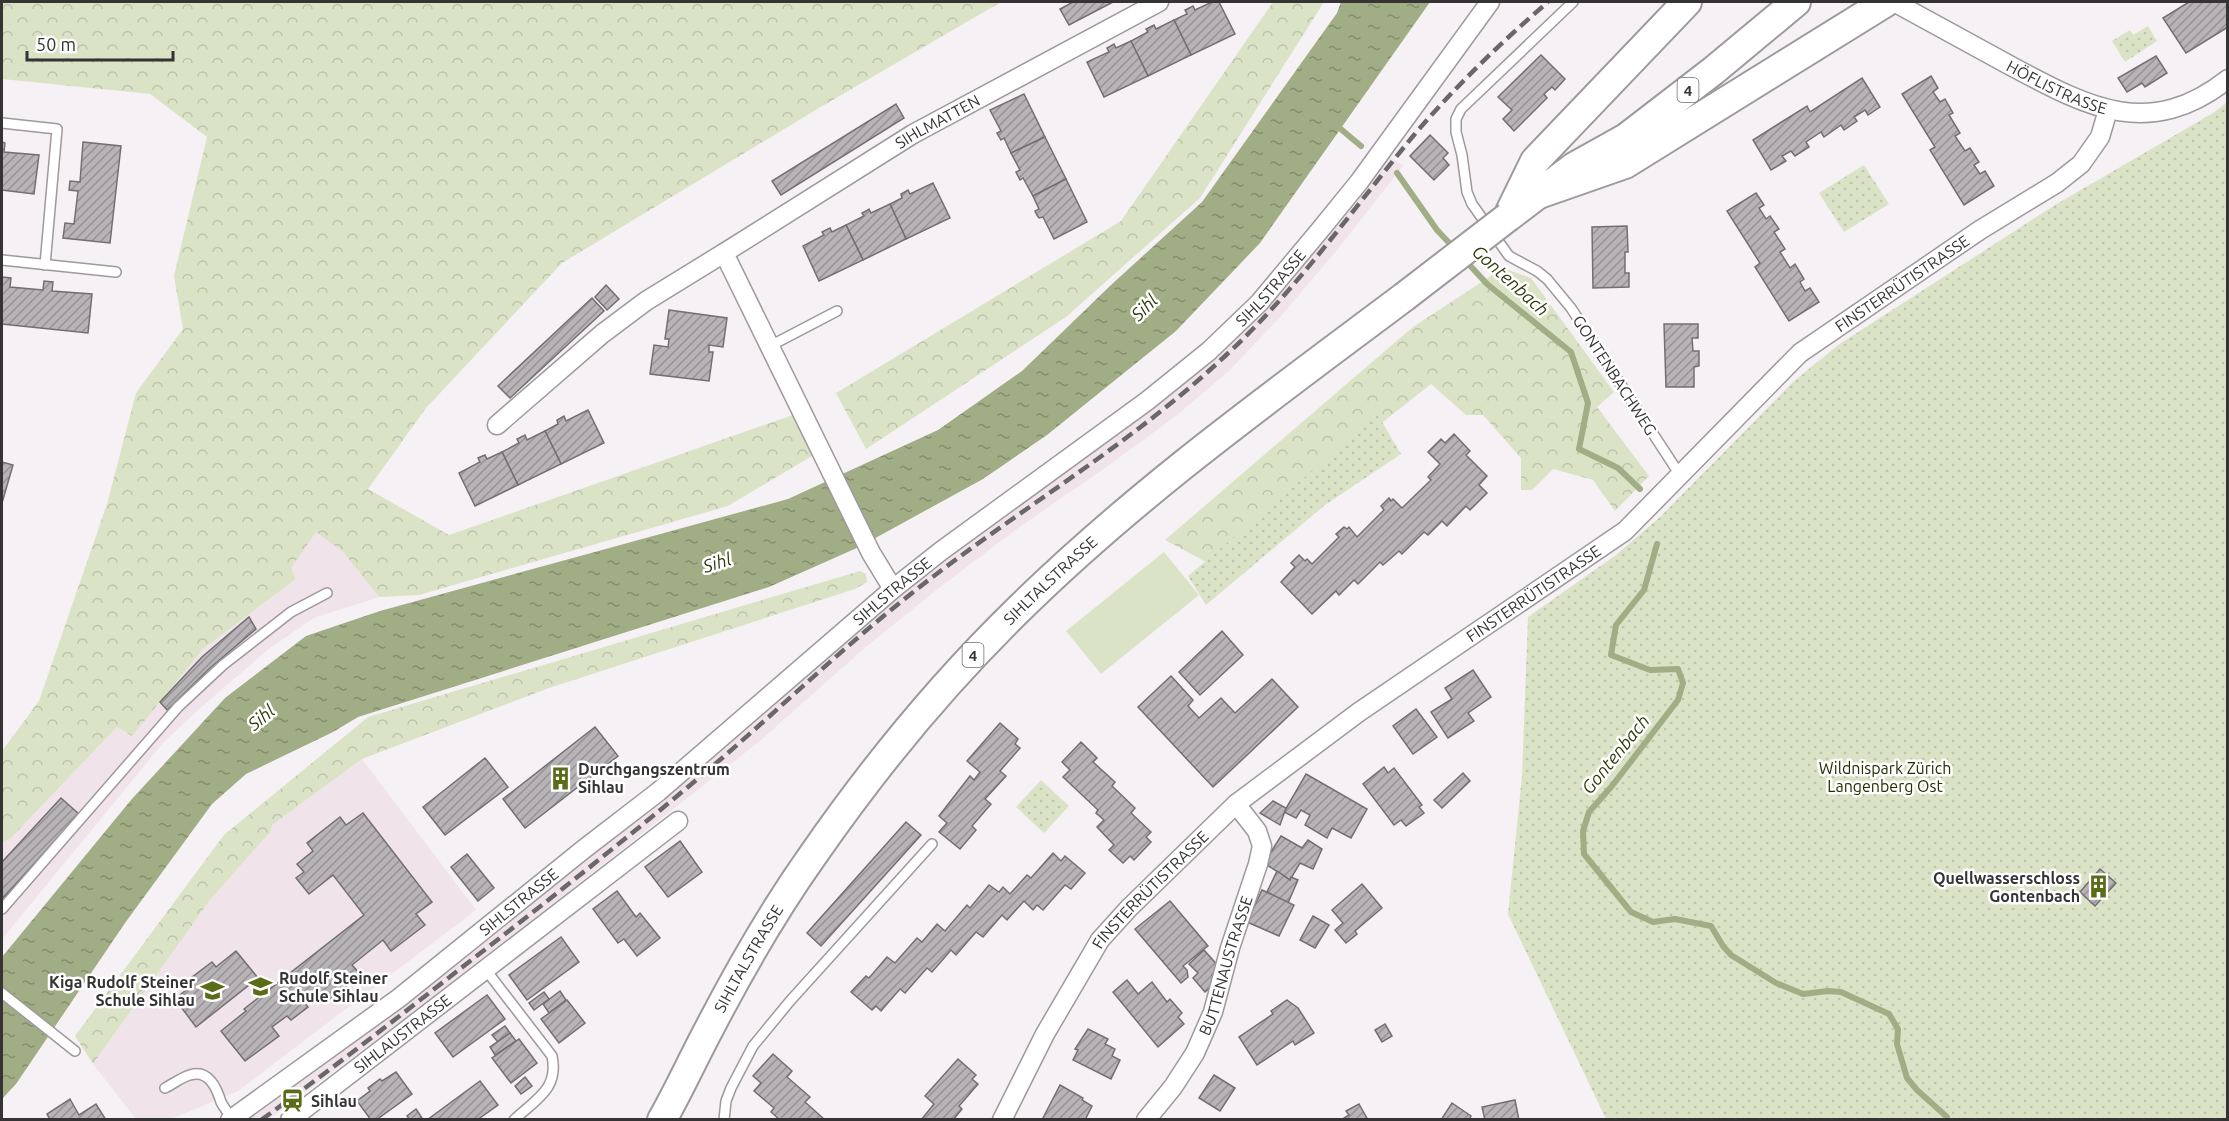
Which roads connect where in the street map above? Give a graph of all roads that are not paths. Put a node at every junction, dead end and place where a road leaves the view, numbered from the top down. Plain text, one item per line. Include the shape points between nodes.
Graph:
1 (1159, 2) edge
2 (1490, 2) edge
3 (1572, 2) edge
4 (1687, 2) edge
5 (1770, 2) edge
6 (1796, 2) edge
7 (1886, 2) edge
8 (1894, 2) edge
9 (2228, 79) edge
10 (2108, 111) junction
11 (2, 123) edge
12 (1574, 167) junction
13 (1539, 194) junction
14 (1508, 217) junction
15 (724, 253) junction
16 (2, 260) edge
17 (45, 265) junction
18 (116, 272) dead end
19 (837, 311) dead end
20 (770, 346) junction
21 (497, 425) dead end
22 (1680, 475) junction
23 (893, 589) junction
24 (327, 593) dead end
25 (1236, 804) junction
26 (678, 821) dead end
27 (932, 844) dead end
28 (2, 909) edge
29 (486, 970) junction
30 (2, 993) edge
31 (75, 1051) dead end
32 (165, 1088) dead end
33 (231, 1119) edge
34 (290, 1119) edge
35 (514, 1119) edge
36 (662, 1119) edge
37 (724, 1119) edge
38 (1002, 1119) edge
39 (1146, 1119) edge

1 - 15 street, SIHLMATTEN via 913,134
2 - 23 street, SIHLSTRASSE via 1359,182 1232,330 1147,401
3 - 22 lane, GONTENBACHWEG via 1461,109 1456,132 1467,192 1509,256 1547,279 1571,308
4 - 14 main road via 1535,161
5 - 12 main road, SIHLTALSTRASSE / 4 via 1616,125
6 - 12 main road, SIHLTALSTRASSE / 4 via 1626,138
7 - 13 main road via 1625,164
8 - 10 street, HÖFLISTRASSE via 2062,93
9 - 10 street, HÖFLISTRASSE via 2208,95 2186,105 2150,112
10 - 22 street, FINSTERRÜTISTRASSE via 2100,137 2075,169 1800,353
11 - 17 lane via 57,129
12 - 13 main road, SIHLTALSTRASSE / 4
13 - 14 main road, SIHLTALSTRASSE / 4
14 - 36 main road, SIHLTALSTRASSE / 4, bridge via 1207,446 1018,609 928,705 844,811 782,900
15 - 20 street
15 - 21 street, SIHLMATTEN via 602,334
16 - 17 lane
17 - 18 lane
19 - 20 lane
20 - 23 street via 871,553
22 - 25 street, FINSTERRÜTISTRASSE via 1625,531 1359,711
23 - 33 street, SIHLSTRASSE via 658,792 399,998
24 - 28 lane via 291,612 223,665 178,707
25 - 38 street, FINSTERRÜTISTRASSE via 1100,940
25 - 39 street, BUTTENAUSTRASSE via 1257,831 1262,846 1258,864 1213,1012 1195,1053
26 - 29 street, SIHLAUSTRASSE
27 - 37 lane via 753,1046 730,1088
29 - 34 street, SIHLAUSTRASSE
29 - 35 lane via 552,1056 552,1080
30 - 31 lane
32 - 33 lane via 189,1075 207,1077 219,1091

